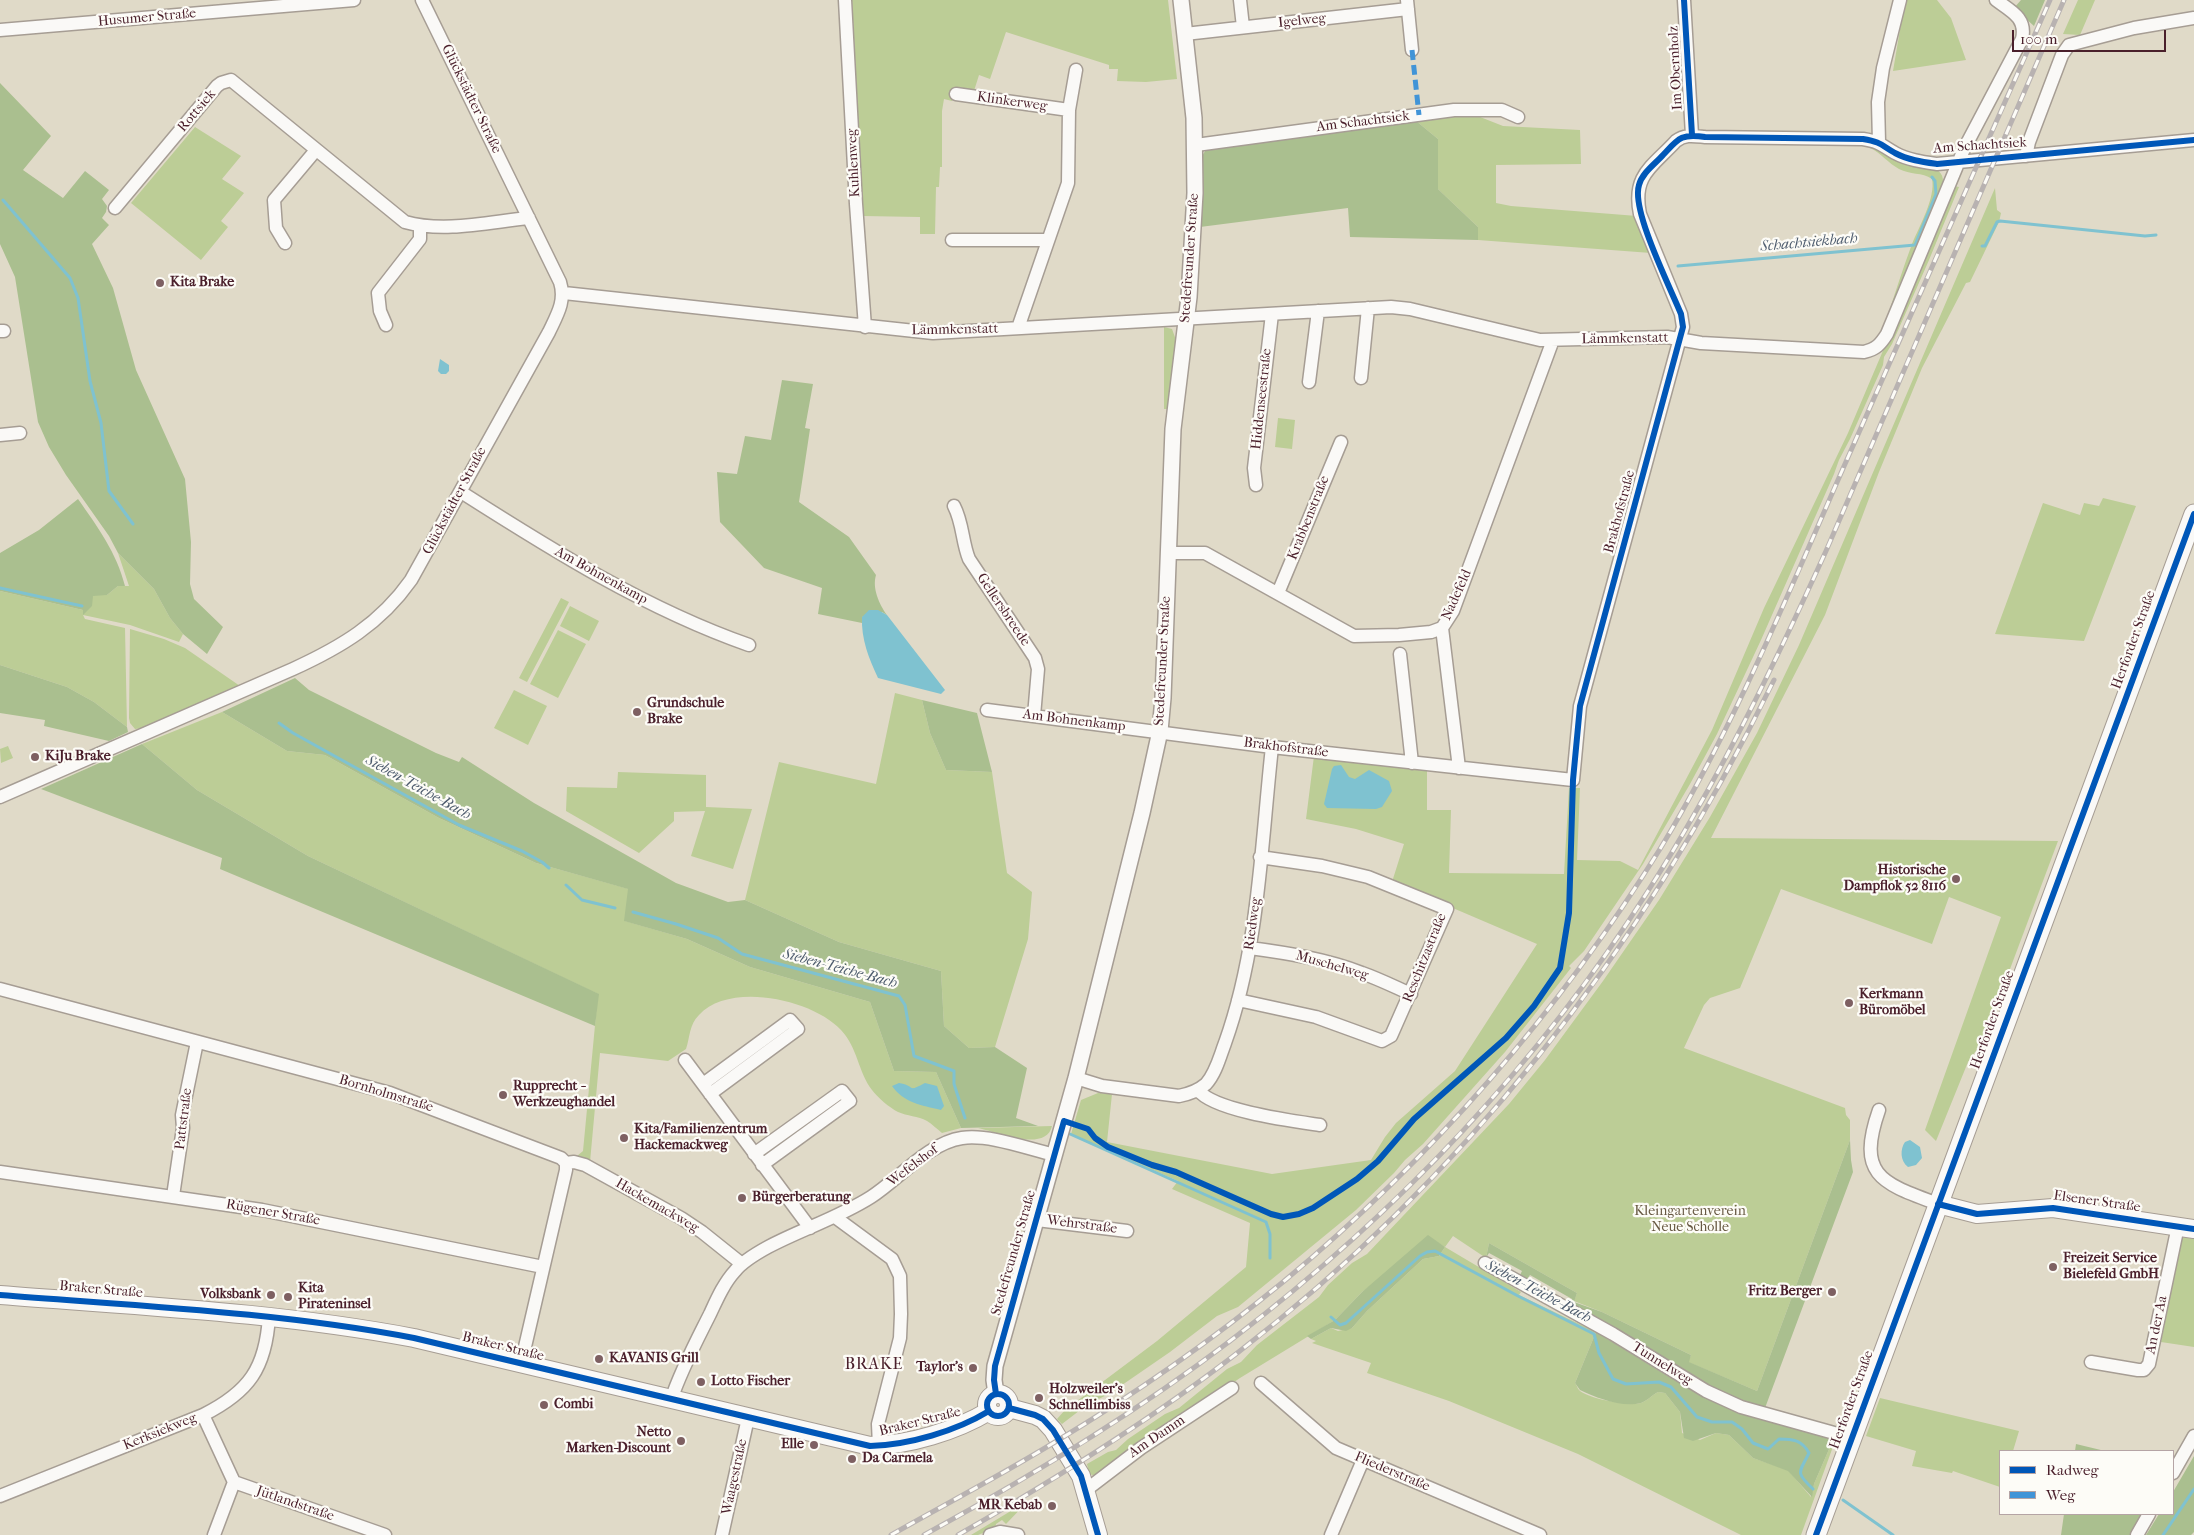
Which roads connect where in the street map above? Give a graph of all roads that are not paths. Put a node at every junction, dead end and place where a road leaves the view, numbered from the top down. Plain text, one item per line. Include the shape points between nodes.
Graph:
1 (354, 0) edge
2 (422, 0) edge
3 (846, 0) edge
4 (1181, 0) edge
5 (1240, 0) edge
6 (1684, 0) edge
7 (1900, 0) edge
8 (2003, 2) edge
9 (1407, 4) edge
10 (2194, 18) edge
11 (1243, 27) junction
12 (0, 30) edge
13 (1190, 33) junction
14 (1412, 50) dead end
15 (1076, 70) dead end
16 (956, 94) dead end
17 (1068, 110) junction
18 (1518, 117) dead end
19 (1687, 136) junction
20 (2194, 140) edge
21 (1879, 142) junction
22 (1202, 144) junction
23 (316, 150) junction
24 (2026, 156) junction
25 (1958, 163) junction
26 (115, 208) dead end
27 (529, 218) junction
28 (420, 226) junction
29 (952, 240) dead end
30 (1048, 240) junction
31 (285, 243) dead end
32 (564, 293) junction
33 (1368, 308) junction
34 (1318, 311) junction
35 (1272, 314) junction
36 (1186, 319) junction
37 (386, 325) dead end
38 (866, 327) junction
39 (1018, 328) junction
40 (1679, 339) junction
41 (1552, 340) junction
42 (1361, 378) dead end
43 (1309, 382) dead end
44 (20, 433) dead end
45 (0, 435) edge
46 (1341, 442) dead end
47 (1256, 485) dead end
48 (461, 492) junction
49 (954, 506) dead end
50 (2194, 514) edge
51 (1168, 552) junction
52 (1278, 594) junction
53 (1442, 628) junction
54 (749, 646) dead end
55 (1400, 654) dead end
56 (988, 710) dead end
57 (1034, 716) junction
58 (1160, 731) junction
59 (1272, 747) junction
60 (1412, 763) junction
61 (1459, 768) junction
62 (0, 797) edge
63 (1260, 856) junction
64 (1250, 948) junction
65 (0, 989) edge
66 (1411, 994) junction
67 (1238, 1000) junction
68 (197, 1042) junction
69 (685, 1060) dead end
70 (1076, 1078) junction
71 (706, 1089) junction
72 (1198, 1090) junction
73 (1879, 1110) dead end
74 (1320, 1125) dead end
75 (754, 1154) junction
76 (1055, 1155) junction
77 (566, 1163) junction
78 (762, 1165) junction
79 (0, 1172) edge
80 (173, 1196) junction
81 (1938, 1204) junction
82 (836, 1217) junction
83 (1037, 1220) junction
84 (810, 1228) junction
85 (2186, 1228) edge
86 (1127, 1231) dead end
87 (1485, 1263) dead end
88 (742, 1264) junction
89 (544, 1267) junction
90 (0, 1295) edge
91 (269, 1316) junction
92 (2091, 1362) dead end
93 (521, 1364) junction
94 (1261, 1383) dead end
95 (1232, 1388) dead end
96 (996, 1394) junction
97 (671, 1400) junction
98 (1009, 1408) junction
99 (989, 1411) junction
100 (203, 1414) junction
101 (748, 1418) junction
102 (2194, 1436) edge
103 (1852, 1438) junction
104 (879, 1446) junction
105 (1363, 1460) junction
106 (2174, 1471) edge
107 (234, 1482) junction
108 (1086, 1490) junction
109 (0, 1496) edge
110 (2148, 1515) edge
111 (1512, 1529) edge
112 (214, 1535) edge
113 (385, 1535) edge
114 (722, 1535) edge
115 (990, 1535) edge
116 (1018, 1535) edge
117 (1098, 1535) edge
118 (1331, 1535) edge
119 (1540, 1535) edge
120 (1816, 1535) edge
121 (2138, 1535) edge

1 - 12 street, Husumer Straße
2 - 27 street, Glückstädter Straße
3 - 38 street, Kuhlenweg
4 - 13 street, Stedefreunder Straße
5 - 11 street
6 - 19 street, Im Obernholz
7 - 21 street via 1883,68 1878,102
8 - 25 street via 2024,25 2022,39
9 - 11 street, Igelweg
9 - 14 street
10 - 24 street via 2134,28 2069,45 2062,55
11 - 13 street, Igelweg
13 - 22 street, Stedefreunder Straße via 1189,59
15 - 17 street
16 - 17 street, Klinkerweg
17 - 30 street via 1068,183
18 - 22 street, Am Schachtsiek via 1502,110 1454,110
19 - 21 street, Am Schachtsiek
19 - 40 street, Brakhofstraße via 1644,175 1639,183 1637,200 1681,314
20 - 24 street, Am Schachtsiek
21 - 25 street, Am Schachtsiek via 1915,161
22 - 36 street, Stedefreunder Straße
23 - 26 street, Rottsiek via 235,82 226,80 217,86
23 - 28 street, Rottsiek via 399,218
23 - 31 street via 274,200 276,228
24 - 25 street, Am Schachtsiek
25 - 40 street, Lämmkenstatt via 1887,334 1874,349 1864,352
27 - 28 street, Rottsiek
27 - 32 street, Glückstädter Straße
28 - 37 street via 420,239 378,293
29 - 30 street
30 - 39 street
32 - 38 street, Lämmkenstatt
32 - 48 street, Glückstädter Straße via 549,332
33 - 34 street, Lämmkenstatt
33 - 41 street, Lämmkenstatt via 1410,309 1540,340
33 - 42 street
34 - 35 street, Lämmkenstatt
34 - 43 street
35 - 36 street, Lämmkenstatt
35 - 47 street, Hiddenseestraße via 1255,459
36 - 39 street, Lämmkenstatt
36 - 51 street, Stedefreunder Straße via 1173,424
38 - 39 street, Lämmkenstatt via 933,333
40 - 41 street, Lämmkenstatt via 1667,336
40 - 61 street, Brakhofstraße via 1580,706 1574,780
41 - 53 street, Nadefeld via 1453,611
44 - 45 street
46 - 52 street, Krabbenstraße
48 - 54 street, Am Bohnenkamp via 559,554 660,608
48 - 62 street, Glückstädter Straße via 402,593 352,639 294,669
49 - 57 street, Gellersbreede via 969,560 1037,663
50 - 81 main road, Herforder Straße
51 - 52 street, Nadefeld via 1205,553
51 - 58 street, Stedefreunder Straße
52 - 53 street, Nadefeld via 1354,636 1399,635
53 - 61 street
55 - 60 street
56 - 57 street, Am Bohnenkamp
57 - 58 street, Am Bohnenkamp
58 - 59 street, Brakhofstraße
58 - 70 street, Stedefreunder Straße
59 - 60 street, Brakhofstraße
59 - 63 street, Riedweg
60 - 61 street, Brakhofstraße
63 - 64 street, Riedweg
63 - 66 street, Reschitzastraße via 1322,866 1368,878 1447,909
64 - 66 street, Muschelweg via 1335,964
64 - 67 street, Riedweg
65 - 68 street, Bornholmstraße
66 - 67 street, Reschitzastraße via 1392,1036 1382,1041 1316,1017
67 - 72 street, Riedweg via 1215,1069 1207,1083
68 - 77 street, Bornholmstraße via 390,1093 556,1155
68 - 80 street, Pattstraße via 182,1115
69 - 71 street
70 - 72 street via 1102,1086 1170,1095
70 - 76 street, Stedefreunder Straße
71 - 71 street via 790,1020 798,1029
71 - 75 street
72 - 74 street via 1208,1100 1278,1120
73 - 81 street via 1870,1138 1872,1165 1890,1184
75 - 78 street
75 - 78 street via 842,1091 850,1101
76 - 82 street, Wefelshof via 988,1139 951,1141 930,1151 891,1183
76 - 83 street, Stedefreunder Straße
77 - 88 street, Hackemackweg via 585,1165 681,1218
77 - 89 street
78 - 84 street
79 - 80 street, Rügener Straße
80 - 89 street, Rügener Straße via 302,1217
81 - 85 main road, Elsener Straße via 1977,1214 2053,1208
81 - 103 main road, Herforder Straße
82 - 84 street, Wefelshof
82 - 104 street via 892,1259 900,1276 900,1338 878,1424
83 - 86 street, Wehrstraße
83 - 96 street, Stedefreunder Straße via 995,1366
84 - 88 street, Wefelshof via 768,1247
85 - 92 street, An der Aa via 2149,1364 2144,1370 2138,1370
87 - 103 street, Tunnelweg via 1613,1334 1706,1391 1741,1407
88 - 97 street, Wefelshof via 720,1294
89 - 93 street
90 - 91 main road, Braker Straße
91 - 93 main road, Braker Straße via 388,1333
91 - 100 street, Kerksiekweg via 266,1346 258,1369 233,1398
93 - 97 main road, Braker Straße
94 - 105 street, Fliederstraße via 1336,1448
95 - 108 street, Am Damm via 1141,1448
96 - 98 main road via 1006,1396
96 - 99 main road via 988,1401
97 - 101 main road, Braker Straße
98 - 99 main road via 1001,1416
98 - 108 main road via 1035,1415 1048,1424 1078,1470
99 - 104 main road, Braker Straße via 956,1427
100 - 107 street
100 - 109 street, Kerksiekweg
101 - 104 main road, Braker Straße
101 - 114 street, Waagestraße
102 - 106 street
103 - 120 main road, Herforder Straße
105 - 111 street, Fliederstraße
105 - 118 street
107 - 112 street
107 - 113 street, Jütlandstraße
108 - 117 main road
110 - 121 street
111 - 119 street, Fliederstraße
115 - 116 street via 1005,1532

